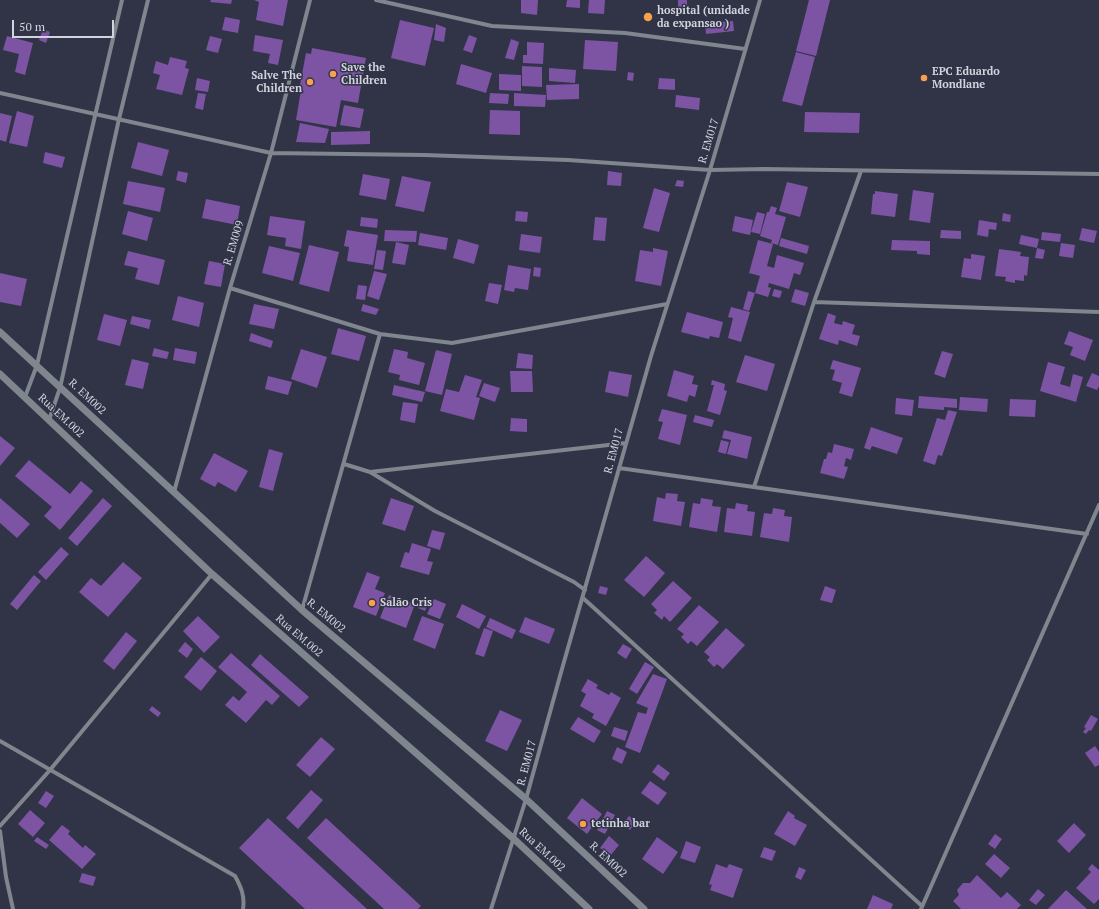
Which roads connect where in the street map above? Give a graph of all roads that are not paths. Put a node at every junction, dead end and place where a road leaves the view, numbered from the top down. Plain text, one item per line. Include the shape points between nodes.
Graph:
1 (122, 0) edge
2 (148, 0) edge
3 (310, 0) edge
4 (376, 0) edge
5 (760, 0) edge
6 (745, 49) junction
7 (0, 92) edge
8 (95, 113) junction
9 (119, 119) junction
10 (271, 153) junction
11 (710, 170) junction
12 (861, 171) junction
13 (1099, 174) edge
14 (230, 288) junction
15 (814, 302) junction
16 (667, 304) junction
17 (1099, 312) edge
18 (0, 332) edge
19 (380, 334) junction
20 (37, 365) junction
21 (0, 374) edge
22 (60, 388) junction
23 (25, 397) junction
24 (50, 420) junction
25 (626, 443) junction
26 (344, 464) junction
27 (619, 468) junction
28 (370, 472) junction
29 (754, 487) junction
30 (174, 492) junction
31 (1099, 505) edge
32 (1087, 534) junction
33 (212, 574) junction
34 (585, 590) junction
35 (583, 598) junction
36 (302, 610) junction
37 (0, 741) edge
38 (50, 770) junction
39 (526, 799) junction
40 (0, 826) edge
41 (0, 832) edge
42 (514, 839) junction
43 (921, 908) edge
44 (13, 909) edge
45 (243, 909) edge
46 (491, 909) edge
47 (588, 909) edge
48 (644, 909) edge

1 - 8 street
2 - 9 street
3 - 10 street, R. EM009
4 - 6 street via 492,26 625,33
5 - 6 street, R. EM017
6 - 11 street, R. EM017
7 - 8 street
8 - 9 street
8 - 20 street
9 - 10 street
9 - 22 street
10 - 11 street via 568,160
10 - 14 street, R. EM009
11 - 12 street
11 - 16 street, R. EM017
12 - 13 street
12 - 15 street
14 - 19 street
14 - 30 street, R. EM009
15 - 17 street
15 - 29 street
16 - 19 street via 452,343
16 - 25 street, R. EM017
18 - 20 street, R. EM002
19 - 26 street
20 - 22 street, R. EM002
20 - 23 street
21 - 23 street, Rua EM.002
22 - 24 street
22 - 30 street, R. EM002
23 - 24 street, Rua EM.002
24 - 33 street, Rua EM.002
25 - 27 street, R. EM017
25 - 28 street
26 - 28 street
26 - 36 street
27 - 29 street
27 - 34 street, R. EM017
28 - 34 street via 435,511
29 - 32 street
30 - 36 street, R. EM002
31 - 32 street
32 - 43 street
33 - 38 street
33 - 42 street, Rua EM.002
34 - 35 street, R. EM017
35 - 39 street, R. EM017
35 - 43 street
36 - 39 street, R. EM002
37 - 38 street
38 - 40 street
38 - 45 street via 234,876 241,887
39 - 42 street, R. EM017
39 - 48 street, R. EM002
41 - 44 street
42 - 46 street, R. EM017
42 - 47 street, Rua EM.002

